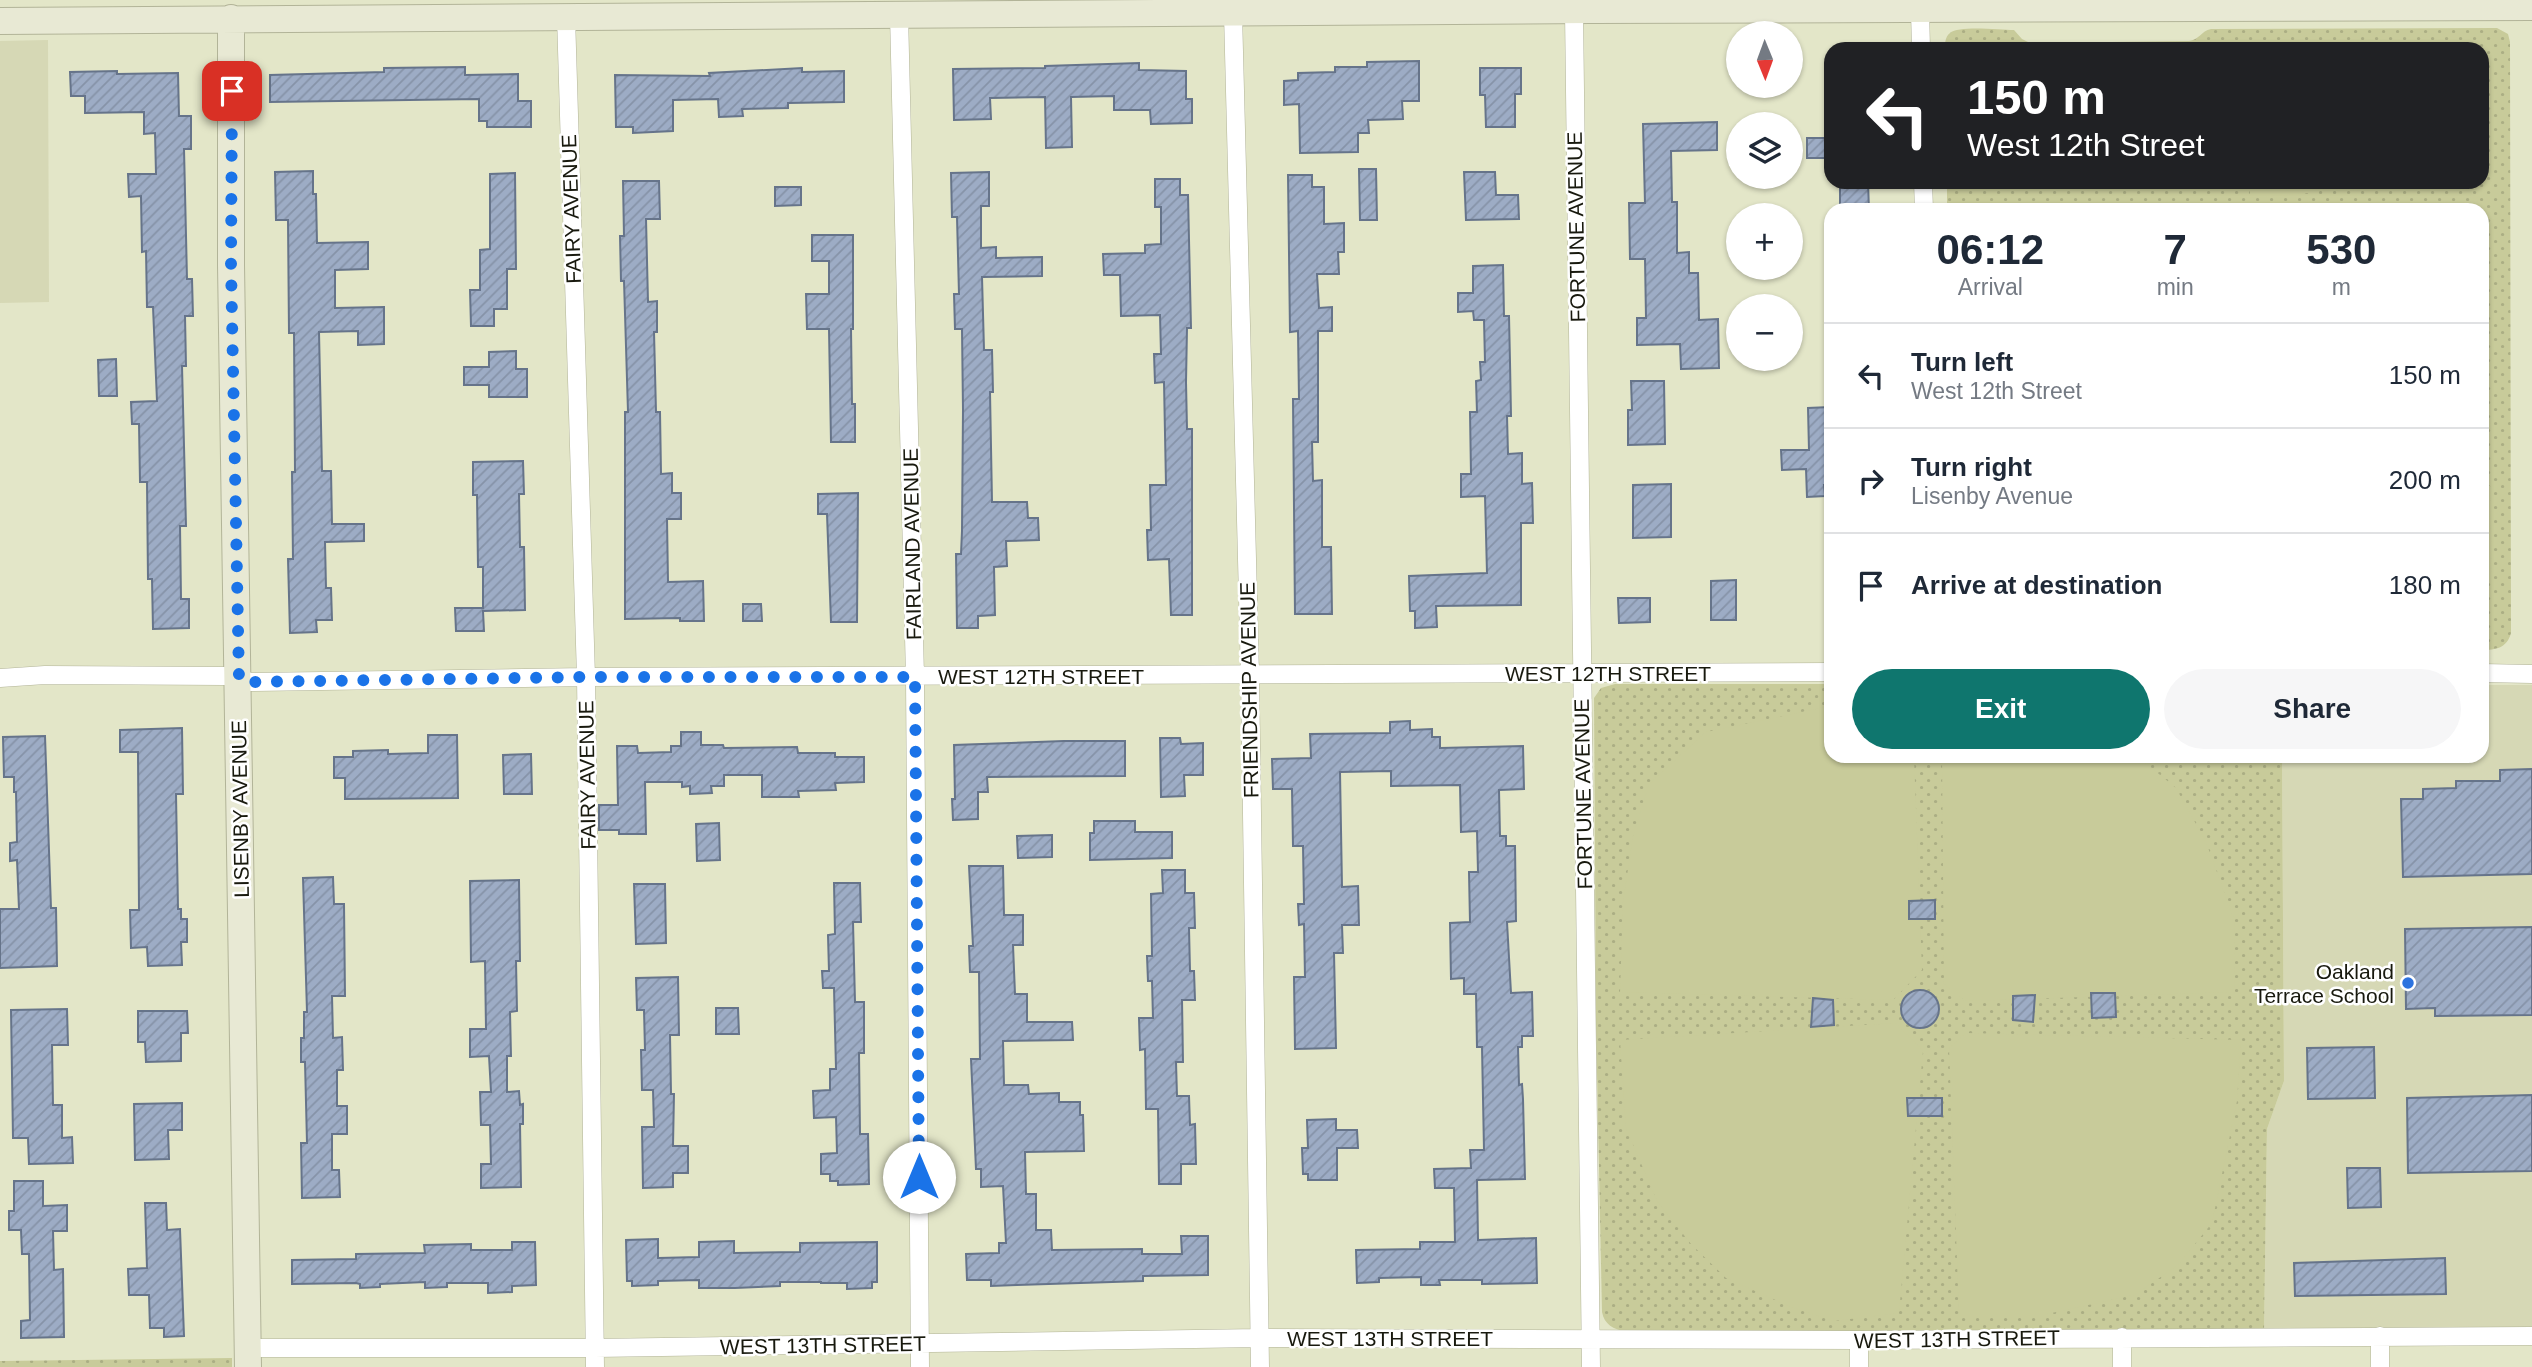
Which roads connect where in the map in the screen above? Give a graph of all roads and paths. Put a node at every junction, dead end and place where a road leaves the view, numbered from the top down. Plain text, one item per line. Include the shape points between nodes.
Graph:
1 (1975, 4) edge
2 (2358, 4) edge
3 (1205, 7) edge
4 (1586, 7) edge
5 (2532, 7) edge
6 (438, 8) edge
7 (819, 8) edge
8 (231, 9) edge
9 (1920, 10) junction
10 (1233, 13) junction
11 (900, 15) junction
12 (565, 16) junction
13 (0, 21) edge
14 (1921, 42) edge
15 (1581, 672) junction
16 (1824, 672) edge
17 (2489, 673) edge
18 (2532, 674) edge
19 (1250, 676) junction
20 (586, 677) junction
21 (915, 677) junction
22 (0, 678) edge
23 (239, 679) junction
24 (2380, 1336) junction
25 (2532, 1336) edge
26 (2122, 1337) junction
27 (1259, 1338) junction
28 (1590, 1338) junction
29 (1859, 1340) junction
30 (920, 1343) junction
31 (595, 1348) junction
32 (248, 1358) edge
33 (595, 1367) edge
34 (920, 1367) edge
35 (1260, 1367) edge
36 (1591, 1367) edge
37 (1859, 1367) edge
38 (2122, 1367) edge
39 (2380, 1367) edge

1 - 2 main road
1 - 9 main road
2 - 5 main road
3 - 10 main road
3 - 11 main road
4 - 9 main road
4 - 10 main road
4 - 15 street, FORTUNE AVENUE
6 - 8 main road
6 - 12 main road
7 - 11 main road
7 - 12 main road
8 - 13 main road
8 - 23 main road, LISENBY AVENUE
9 - 14 street
10 - 19 street, FRIENDSHIP AVENUE
11 - 21 street, FAIRLAND AVENUE
12 - 20 street, FAIRY AVENUE
15 - 16 street, WEST 12TH STREET
15 - 19 street, WEST 12TH STREET
15 - 28 street, FORTUNE AVENUE
17 - 18 street
19 - 21 street, WEST 12TH STREET
19 - 27 street, FRIENDSHIP AVENUE
20 - 21 street, WEST 12TH STREET
20 - 23 street, WEST 12TH STREET
20 - 31 street, FAIRY AVENUE
21 - 30 street, FAIRLAND AVENUE
22 - 23 street, WEST 12TH STREET
23 - 32 main road, LISENBY AVENUE
24 - 25 street, WEST 13TH STREET
24 - 26 street, WEST 13TH STREET
24 - 39 street
26 - 29 street, WEST 13TH STREET
26 - 38 street
27 - 28 street, WEST 13TH STREET
27 - 30 street, WEST 13TH STREET
27 - 35 street, FRIENDSHIP AVENUE
28 - 29 street, WEST 13TH STREET
28 - 36 street, FORTUNE AVENUE
29 - 37 street
30 - 31 street, WEST 13TH STREET
30 - 34 street, FAIRLAND AVENUE
31 - 32 street, WEST 13TH STREET
31 - 33 street, FAIRY AVENUE

